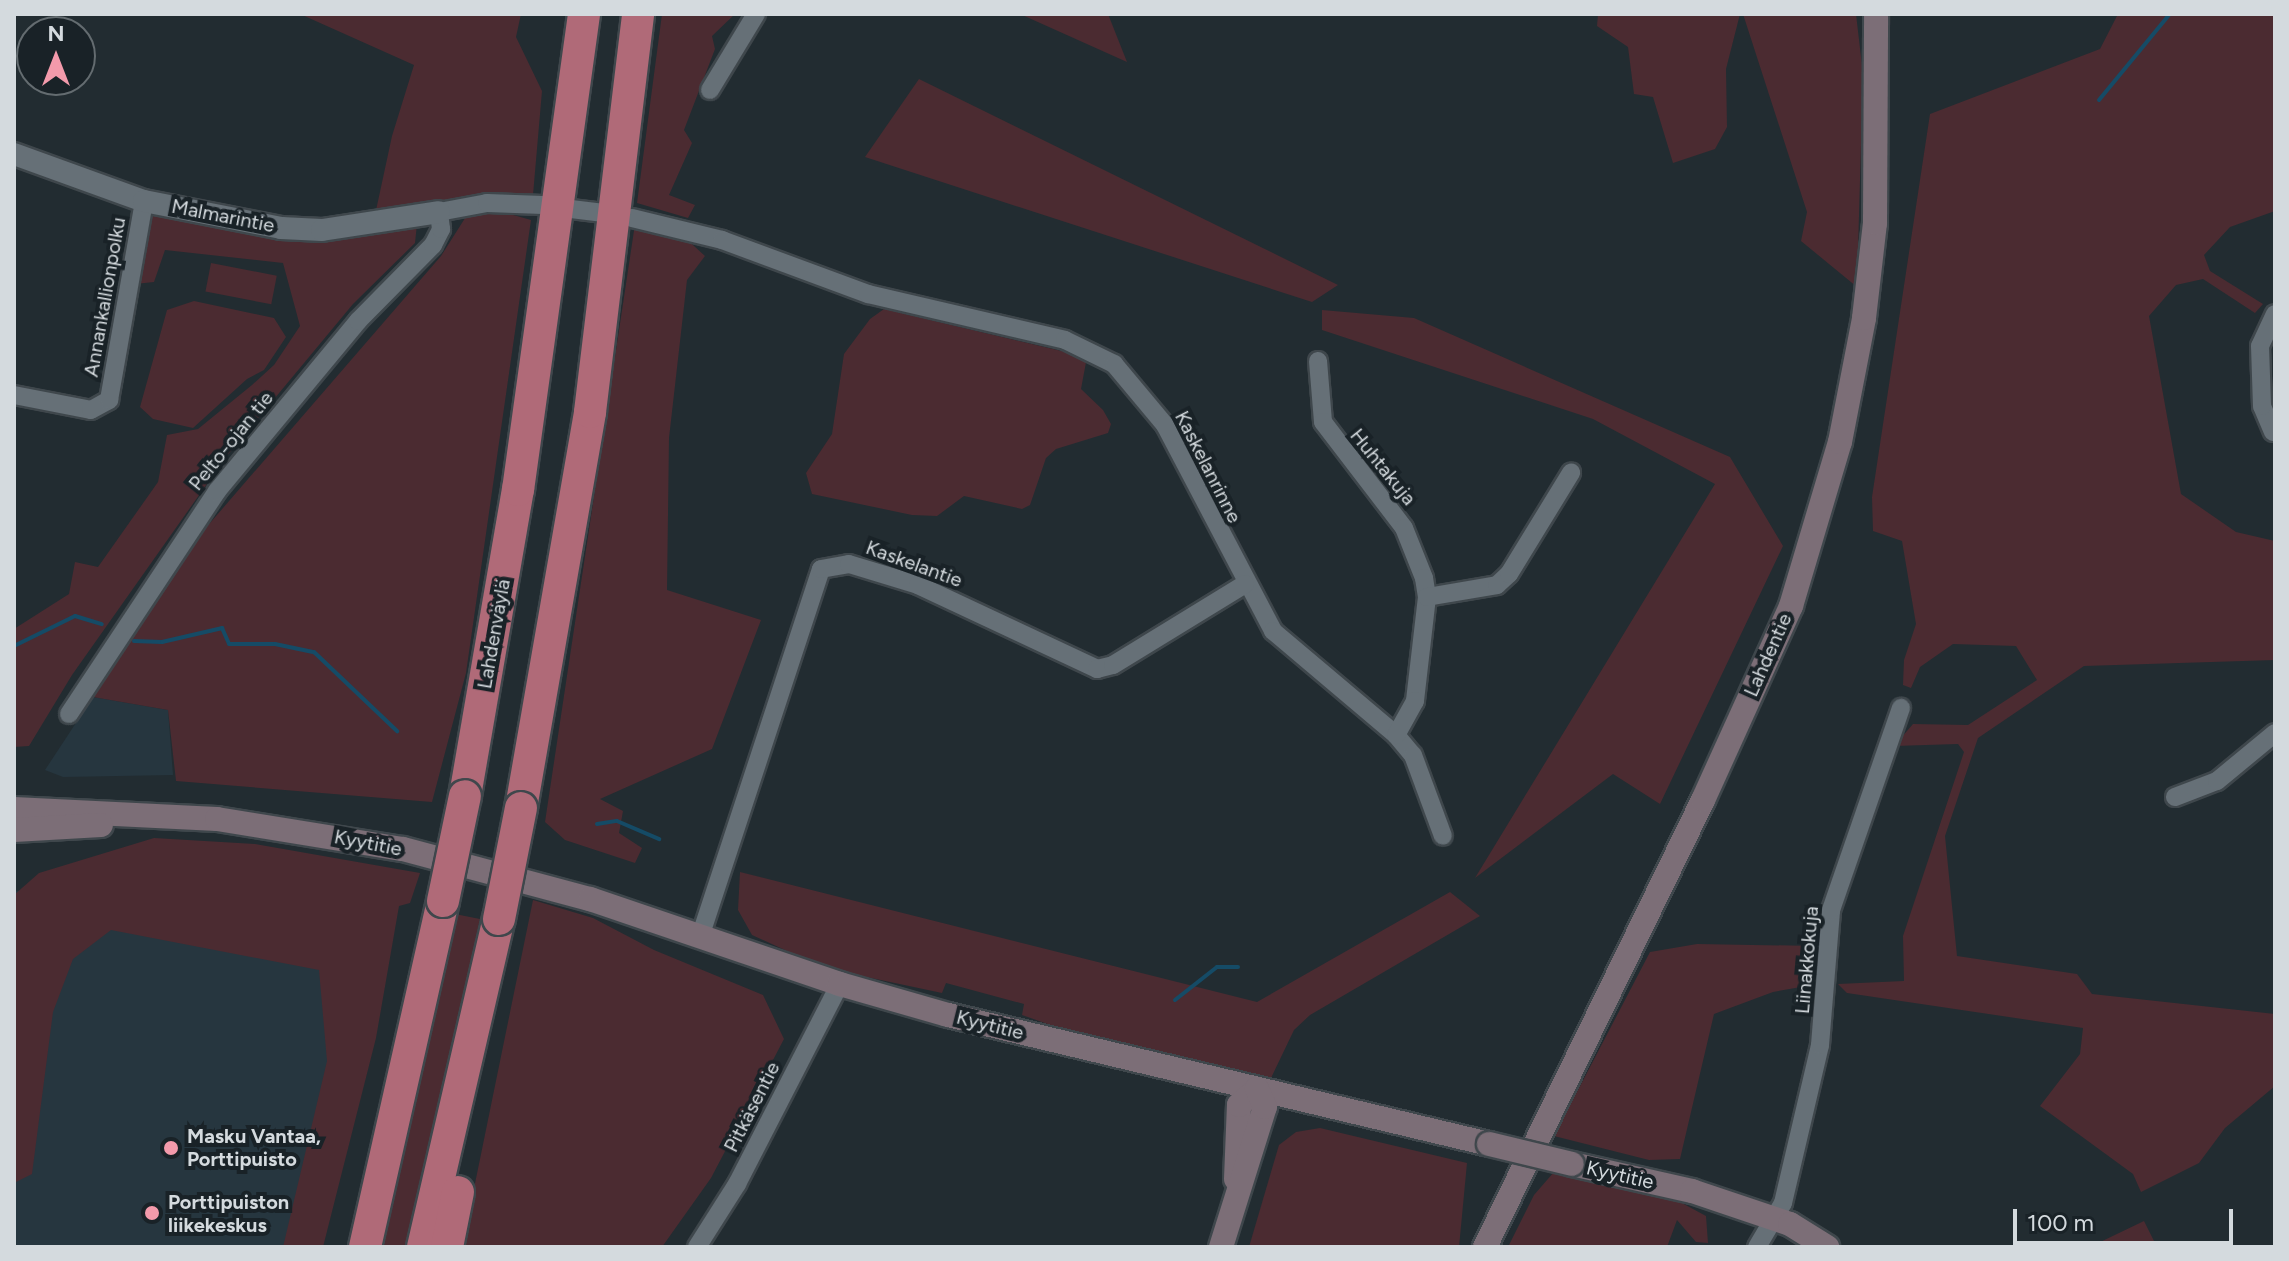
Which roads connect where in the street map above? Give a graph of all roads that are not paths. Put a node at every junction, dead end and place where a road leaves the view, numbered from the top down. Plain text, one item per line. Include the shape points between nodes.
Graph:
1 (584, 14) edge
2 (638, 14) edge
3 (756, 14) edge
4 (1876, 14) edge
5 (710, 90) dead end
6 (14, 154) edge
7 (144, 201) junction
8 (543, 205) dead end
9 (571, 209) dead end
10 (439, 212) junction
11 (602, 213) dead end
12 (632, 218) dead end
13 (2275, 314) edge
14 (1318, 361) dead end
15 (14, 395) edge
16 (2273, 432) edge
17 (1571, 473) dead end
18 (1245, 584) junction
19 (1427, 597) junction
20 (1901, 708) dead end
21 (69, 714) dead end
22 (2275, 733) edge
23 (1396, 735) junction
24 (2175, 797) dead end
25 (14, 809) edge
26 (212, 819) junction
27 (14, 830) edge
28 (1443, 836) dead end
29 (700, 937) junction
30 (840, 984) junction
31 (472, 1042) junction
32 (1257, 1089) junction
33 (381, 1179) junction
34 (1772, 1220) junction
35 (355, 1247) edge
36 (365, 1247) edge
37 (423, 1247) edge
38 (447, 1247) edge
39 (697, 1247) edge
40 (1221, 1247) edge
41 (1485, 1247) edge
42 (1757, 1247) edge
43 (1805, 1247) edge
44 (1827, 1247) edge

1 - 33 highway, Lahdenväylä, bridge via 518,490 465,796
2 - 31 highway, bridge via 590,412 521,808
3 - 5 street
4 - 41 main road, Lahdentie via 1875,223 1864,318 1840,442 1795,592 1703,800
6 - 7 street, Malmarintie
7 - 10 street, Malmarintie via 245,222 322,230
7 - 15 street, Annankallionpolku via 109,400 91,410
8 - 10 street via 487,203
9 - 11 street
10 - 21 street, Pelto-ojan tie via 441,229 433,245 358,321 217,491
12 - 18 street, Kaskelanrinne via 722,240 868,294 1065,340 1114,364 1165,425
13 - 16 street via 2260,346 2262,406
14 - 19 street, Huhtakuja via 1323,422 1404,528
17 - 19 street via 1497,585
18 - 23 street, Kaskelanrinne via 1287,647
18 - 29 street, Kaskelantie via 1113,665 1097,669 918,585 849,564 821,569
19 - 23 street, Huhtakuja via 1415,701
20 - 34 street, Liinakkokuja via 1831,910 1820,1045 1783,1203
22 - 24 street via 2217,781
23 - 28 street, Kaskelanrinne via 1425,777
25 - 26 main road, Kyytitie
26 - 27 main road, Kyytitie
26 - 29 main road, Kyytitie via 298,829 477,867
29 - 30 main road, Kyytitie
30 - 32 main road, Kyytitie
30 - 39 street, Pitkäsentie via 737,1184
31 - 37 highway
31 - 38 highway via 471,1125
32 - 34 main road, Kyytitie, bridge via 1692,1191
32 - 40 main road via 1239,1105 1236,1190
33 - 35 highway
33 - 36 highway, Lahdenväylä
34 - 42 street, Liinakkokuja
34 - 43 main road, Kyytitie
34 - 44 main road, Kyytitie via 1790,1224

